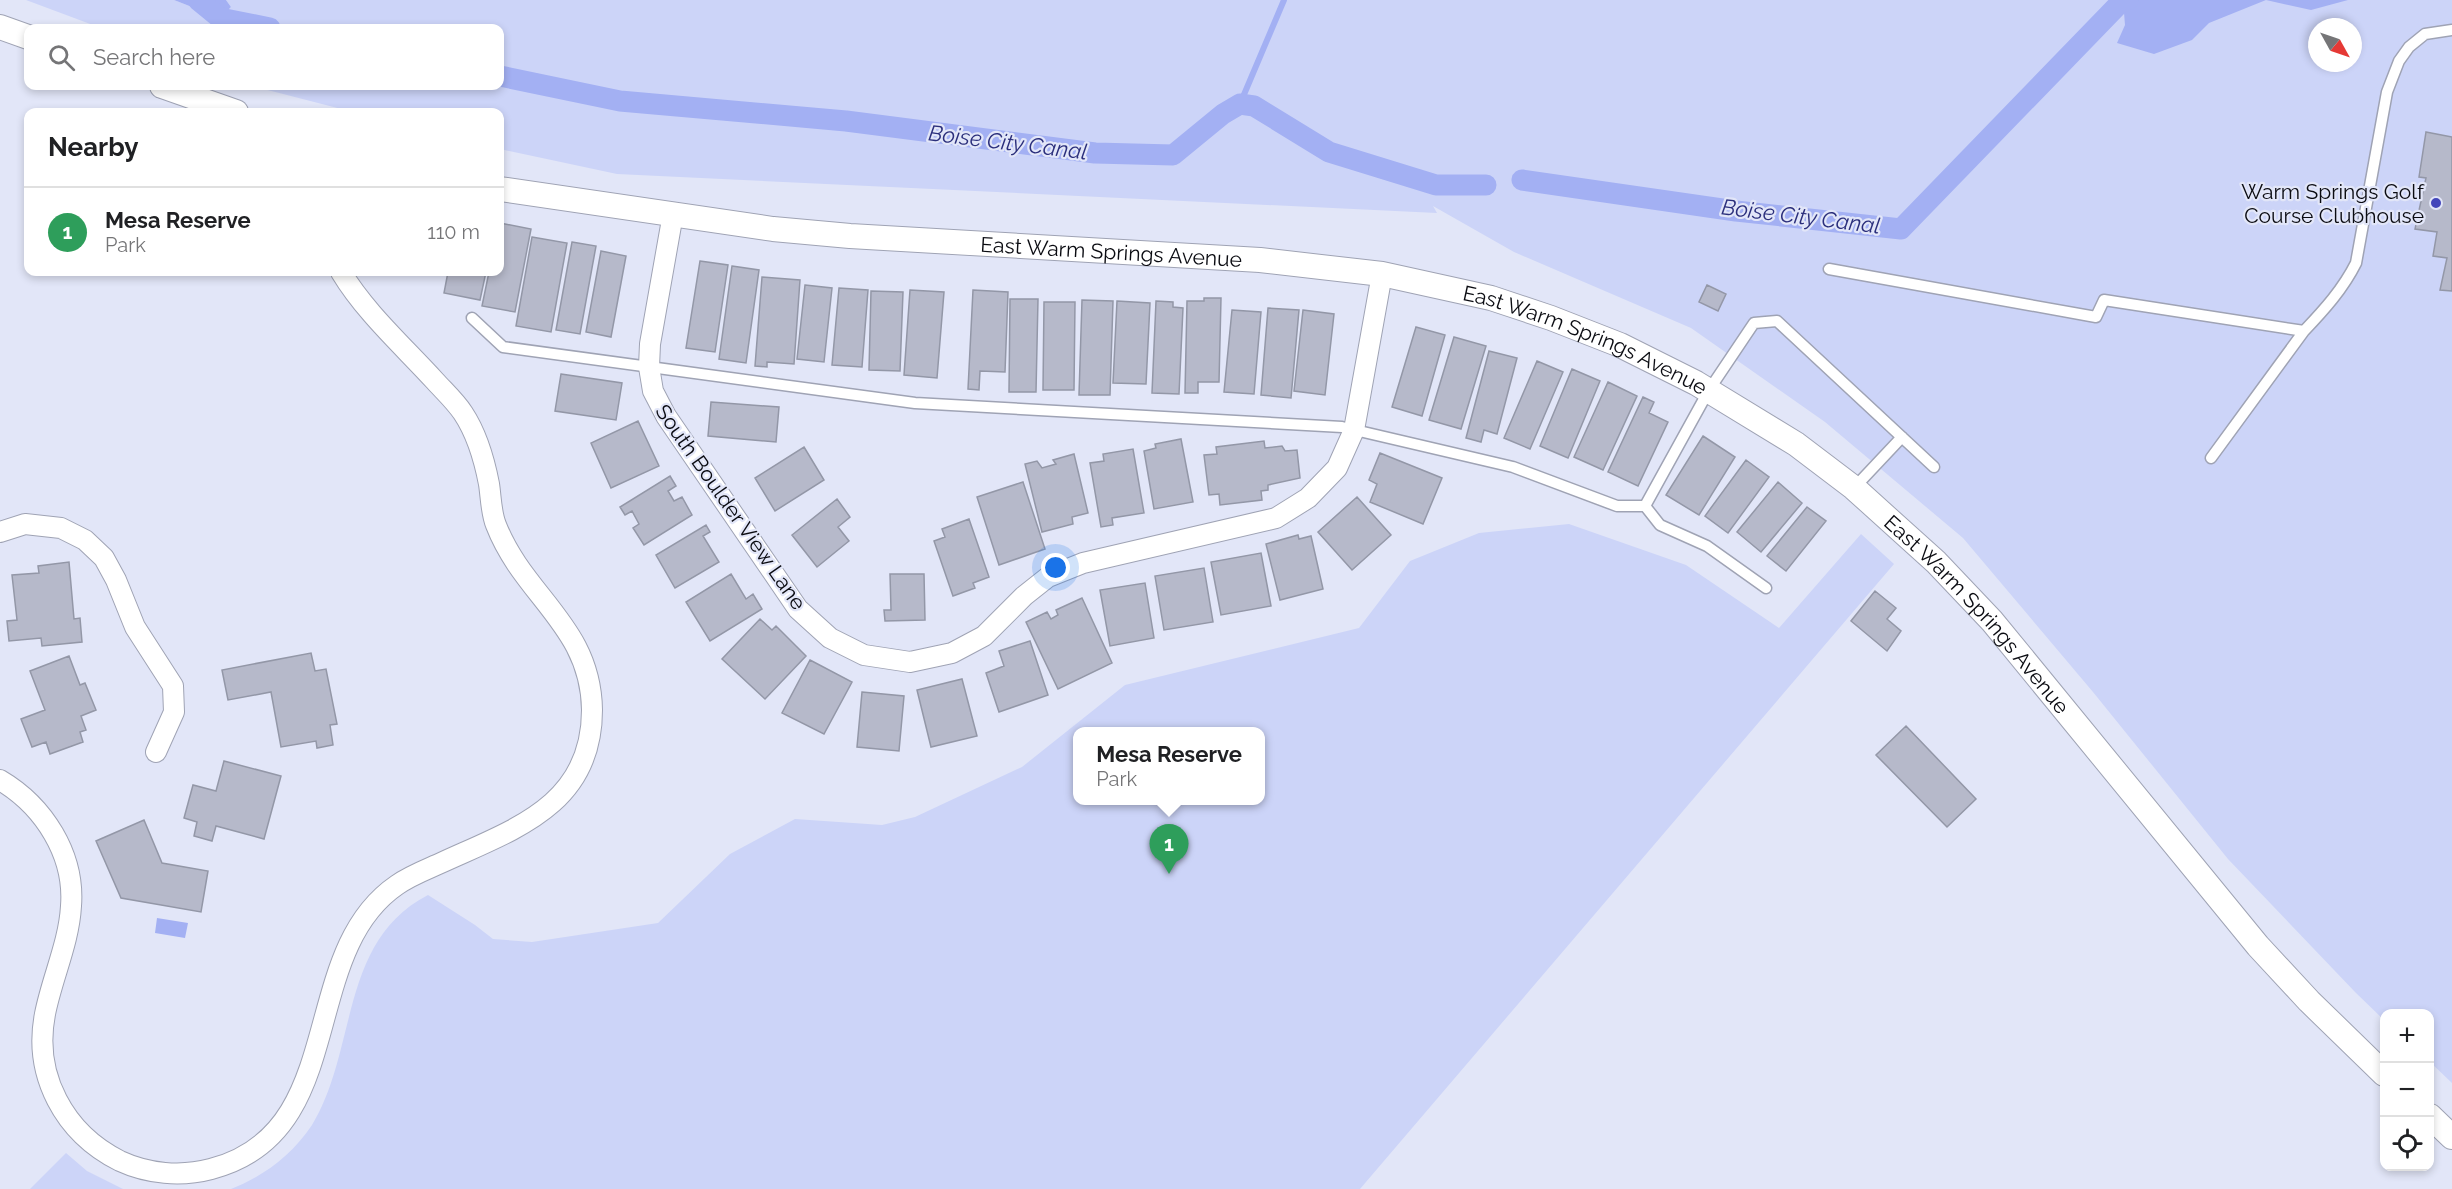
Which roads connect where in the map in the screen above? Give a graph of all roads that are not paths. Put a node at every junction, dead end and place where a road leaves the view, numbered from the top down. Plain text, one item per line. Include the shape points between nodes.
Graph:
1 (0, 27) edge
2 (2452, 30) edge
3 (24, 36) edge
4 (173, 90) edge
5 (225, 108) edge
6 (504, 190) edge
7 (673, 214) junction
8 (1829, 268) dead end
9 (1382, 274) junction
10 (344, 276) edge
11 (472, 318) dead end
12 (2304, 331) junction
13 (649, 367) junction
14 (1709, 390) junction
15 (1354, 430) junction
16 (1902, 437) junction
17 (2211, 458) dead end
18 (1934, 467) dead end
19 (1854, 488) junction
20 (1645, 506) junction
21 (0, 532) edge
22 (1766, 588) dead end
23 (156, 752) dead end
24 (0, 780) edge
25 (2380, 1069) edge
26 (2431, 1117) edge
27 (2452, 1137) edge

1 - 3 street
2 - 12 lane via 2425,34 2399,61 2387,92 2356,263
4 - 5 street
6 - 7 street, East Warm Springs Avenue
7 - 9 street, East Warm Springs Avenue via 828,234 1260,260
7 - 13 street, South Boulder View Lane
8 - 12 lane via 2097,317 2104,300
9 - 14 street, East Warm Springs Avenue via 1491,298 1551,318 1620,345
9 - 15 street, South Boulder View Lane
10 - 24 street via 358,297 462,410 479,444 495,522 509,552 571,635 588,671 592,713 585,755 568,787 549,808 521,827 400,882 381,897 362,919 351,943 312,1065 295,1106 274,1134 228,1165 172,1174 120,1161 78,1132 61,1110 44,1067 44,1019 65,943 71,905 68,867 57,838 33,807
11 - 13 lane via 503,346
12 - 17 lane
13 - 15 lane via 915,403
13 - 15 street, South Boulder View Lane via 653,392 666,416 798,609 830,638 864,655 909,662 952,653 984,636 1048,577 1083,563 1275,518 1308,498 1337,468
14 - 16 lane via 1754,323 1777,321
14 - 19 street, East Warm Springs Avenue via 1796,444
14 - 20 lane
15 - 20 lane via 1513,467 1617,506
16 - 18 lane
16 - 19 lane
19 - 25 street, East Warm Springs Avenue via 1936,562 1992,621 2258,946
20 - 22 lane via 1660,525 1707,546
21 - 23 street via 25,524 61,528 85,540 104,558 135,627 173,686 174,712
26 - 27 street

